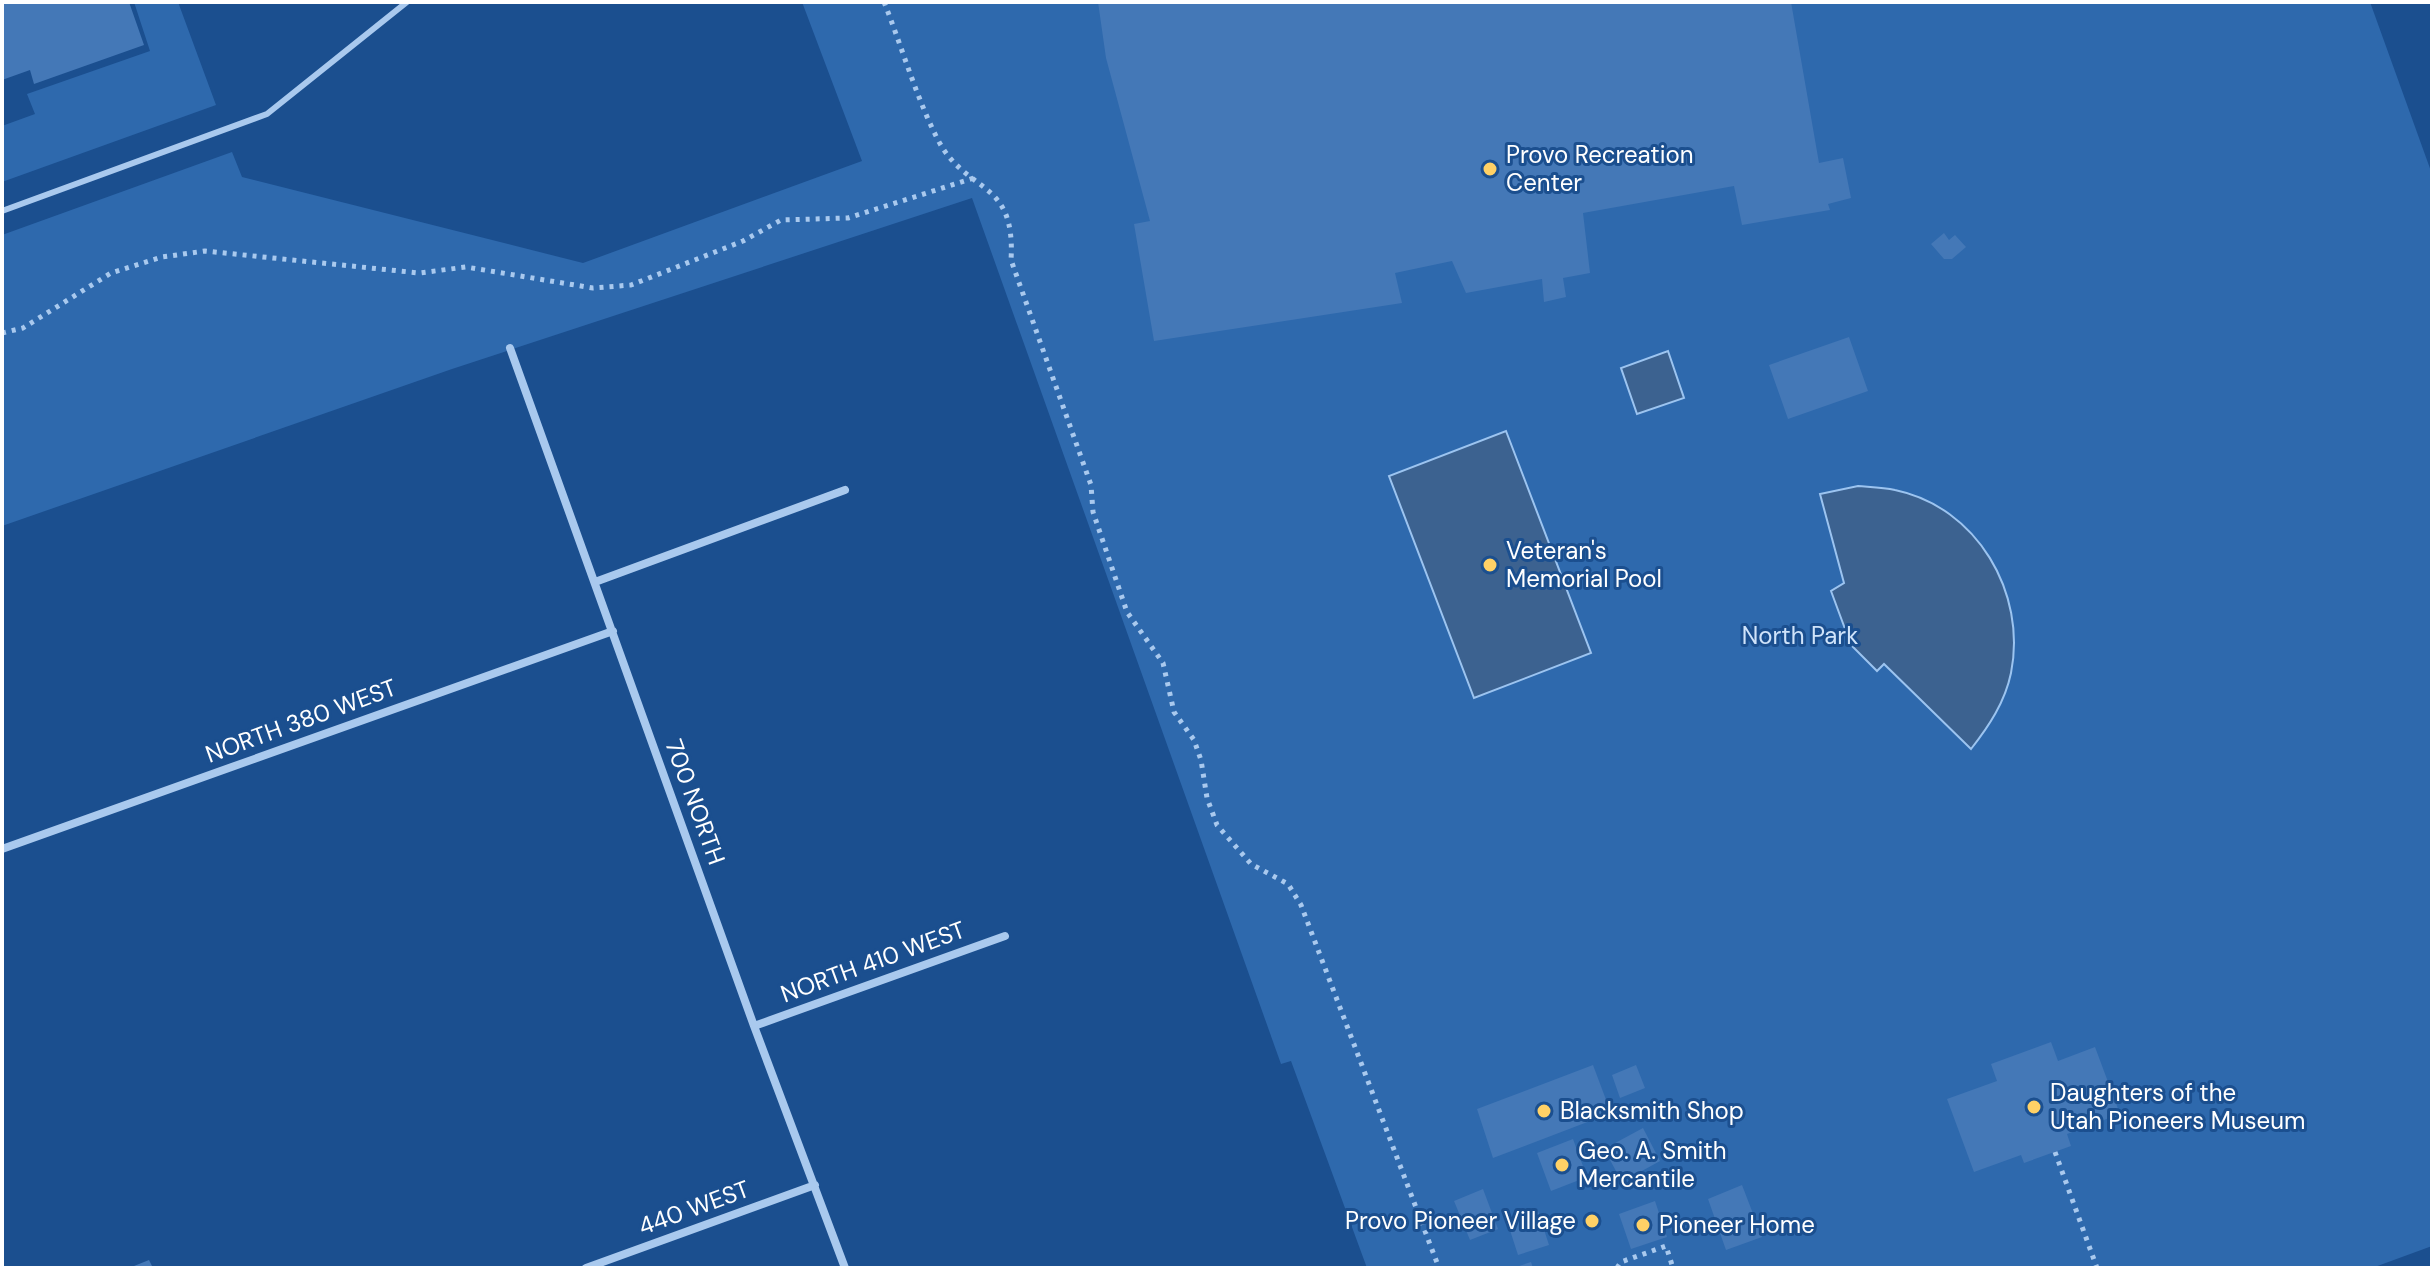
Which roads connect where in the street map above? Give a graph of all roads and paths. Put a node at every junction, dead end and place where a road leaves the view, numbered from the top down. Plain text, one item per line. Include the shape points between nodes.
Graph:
1 (407, 2) edge
2 (884, 2) edge
3 (975, 178) junction
4 (2, 211) edge
5 (2, 333) edge
6 (510, 348) dead end
7 (845, 490) dead end
8 (595, 582) junction
9 (613, 631) junction
10 (2, 849) edge
11 (1005, 936) dead end
12 (754, 1026) junction
13 (2055, 1152) dead end
14 (815, 1185) junction
15 (586, 1268) edge
16 (845, 1268) edge
17 (1439, 1268) edge
18 (1617, 1268) edge
19 (1673, 1268) edge
20 (2097, 1268) edge

1 - 4 lane via 267,114
2 - 3 path via 939,143
3 - 5 path via 848,218 781,220 720,251 631,285 593,288 466,267 419,273 205,251 111,273 23,328
3 - 17 path via 1008,214 1011,260 1091,485 1093,512 1127,612 1163,663 1174,712 1201,760 1217,825 1251,864 1288,884 1301,905
6 - 8 street, 700 NORTH
7 - 8 street
8 - 9 street, 700 NORTH
9 - 10 street, NORTH 380 WEST
9 - 12 street, 700 NORTH
11 - 12 street, NORTH 410 WEST
12 - 14 street, 700 NORTH
13 - 20 path
14 - 15 street, 440 WEST
14 - 16 street, 700 NORTH
18 - 19 path via 1666,1246

